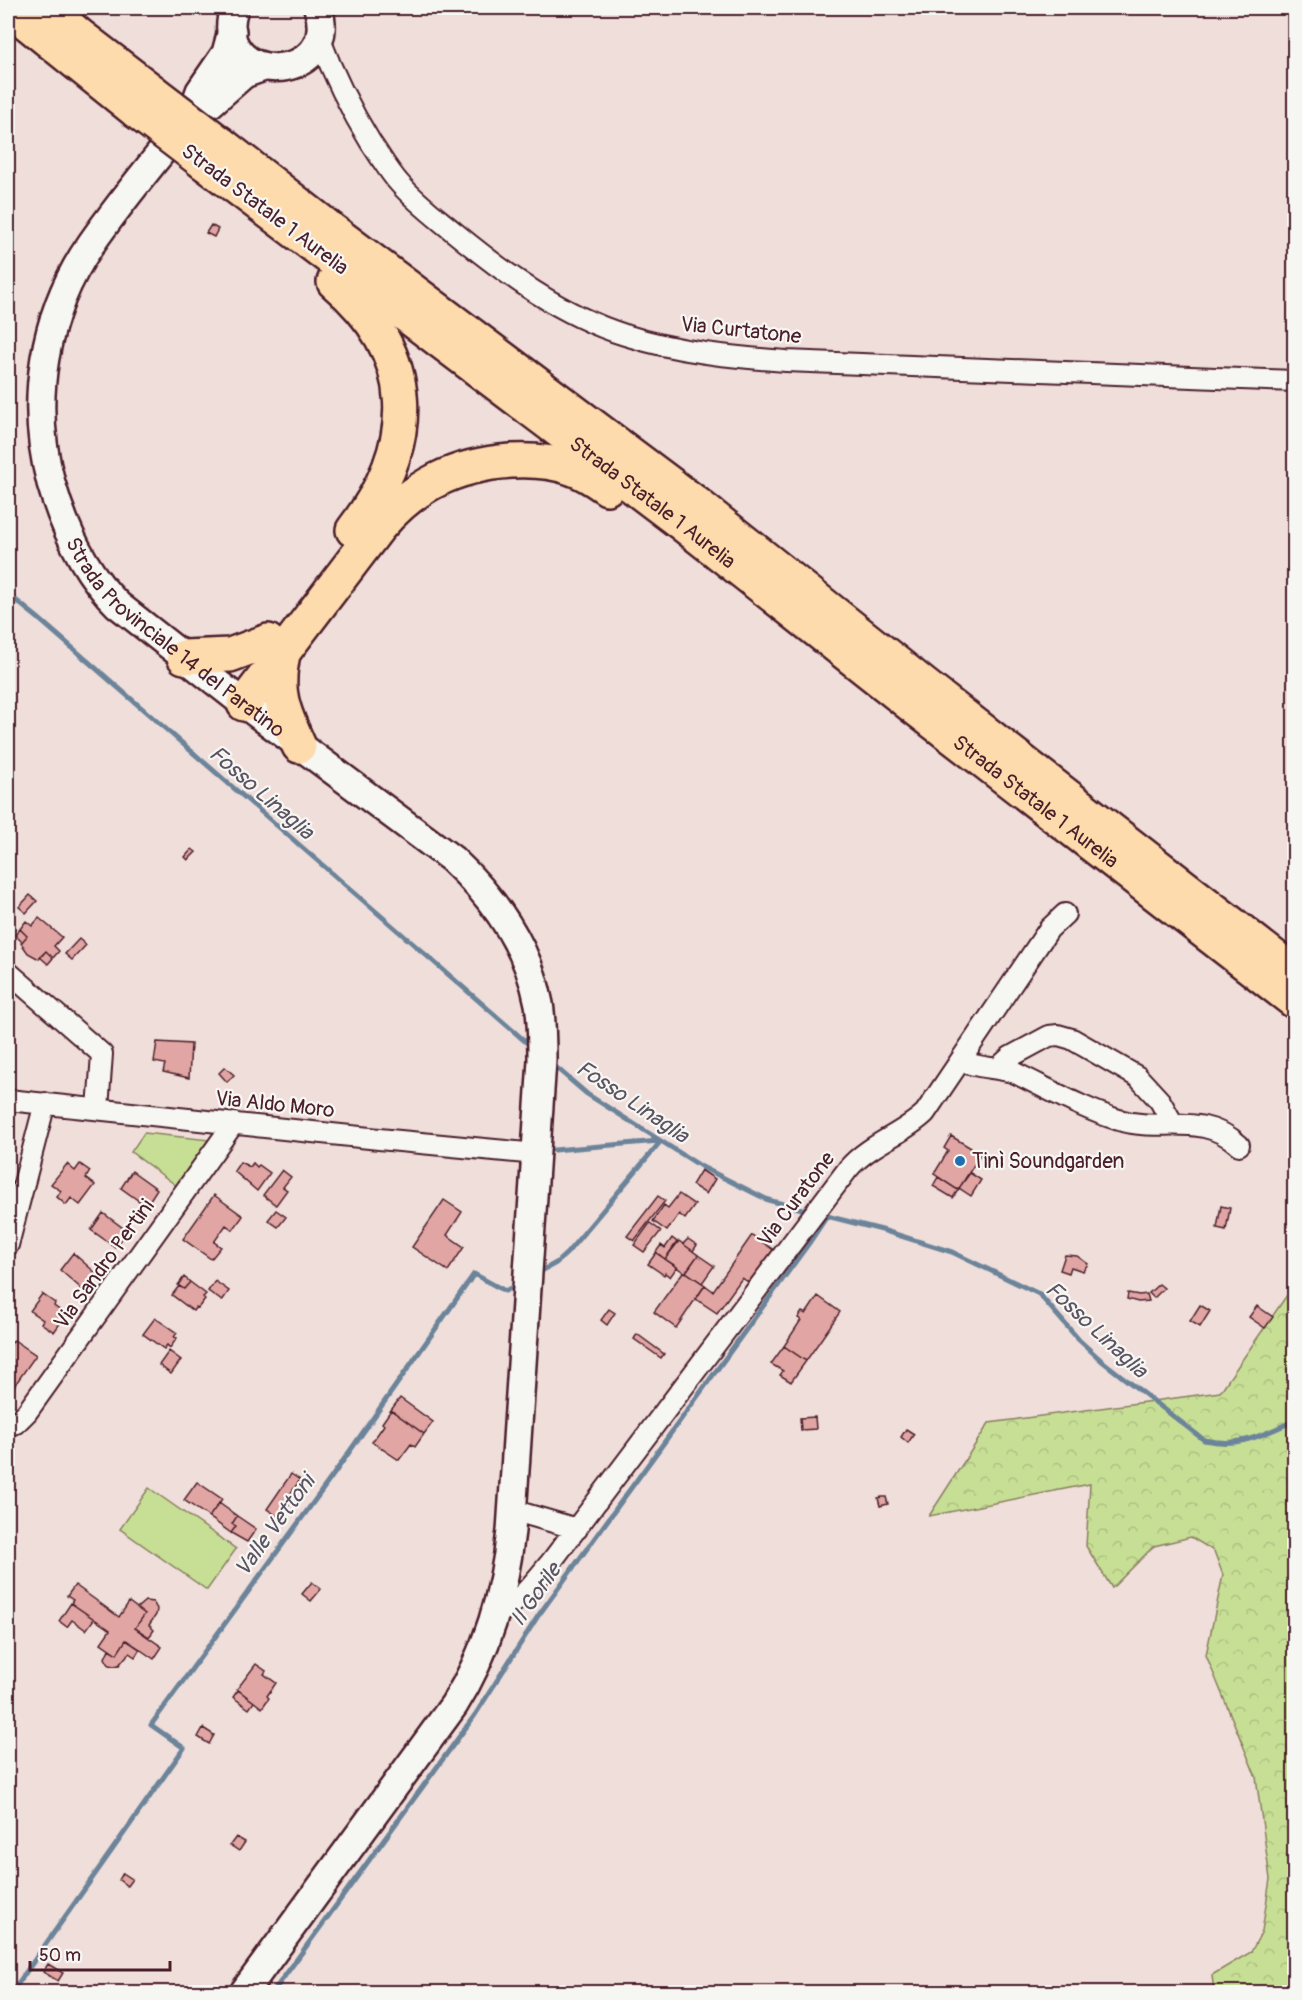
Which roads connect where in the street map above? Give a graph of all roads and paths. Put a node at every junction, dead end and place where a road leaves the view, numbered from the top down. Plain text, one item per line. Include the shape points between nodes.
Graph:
1 (8, 8) edge
2 (47, 8) edge
3 (318, 8) edge
4 (233, 19) edge
5 (319, 37) junction
6 (264, 67) junction
7 (144, 101) junction
8 (192, 114) junction
9 (211, 152) junction
10 (318, 248) junction
11 (1294, 381) edge
12 (681, 523) junction
13 (275, 647) junction
14 (183, 657) junction
15 (236, 698) junction
16 (299, 746) junction
17 (1065, 914) dead end
18 (8, 972) edge
19 (1294, 972) edge
20 (1294, 1001) edge
21 (960, 1061) junction
22 (998, 1068) junction
23 (8, 1100) edge
24 (45, 1103) junction
25 (98, 1109) junction
26 (234, 1124) junction
27 (1173, 1124) junction
28 (1239, 1145) dead end
29 (537, 1154) junction
30 (8, 1245) edge
31 (8, 1425) edge
32 (512, 1510) junction
33 (577, 1529) junction
34 (495, 1615) junction
35 (244, 1992) edge

1 - 7 highway, Strada Statale 1 Aurelia
2 - 7 highway, Strada Statale 1 Aurelia
3 - 5 main road
4 - 6 main road, Strada Provinciale 14 del Paratino via 237,46 255,64
4 - 8 main road, Strada Provinciale 14 del Paratino via 226,53 200,91
5 - 6 main road, Strada Provinciale 14 del Paratino via 298,63 282,68
5 - 11 street, Via Curtatone via 348,103 399,183 461,238 519,281 583,319 623,335 714,356 786,361
6 - 8 main road, Strada Provinciale 14 del Paratino via 244,74
7 - 9 highway, Strada Statale 1 Aurelia, bridge
8 - 14 main road, Strada Provinciale 14 del Paratino via 90,245 67,287 48,338 40,405 47,470 56,503 78,553 103,591
9 - 10 highway, Strada Statale 1 Aurelia
9 - 19 highway, Strada Statale 1 Aurelia via 333,231 697,504
10 - 12 highway, Strada Statale 1 Aurelia
10 - 13 highway via 332,280 364,311 387,349 401,392 401,429 388,472 370,508
12 - 13 highway via 657,525 594,479 559,465 517,461 457,471 423,488 389,515
12 - 20 highway, Strada Statale 1 Aurelia
13 - 14 highway via 230,655
13 - 15 highway
13 - 16 highway via 281,698
14 - 15 main road, Strada Provinciale 14 del Paratino
15 - 16 main road, Strada Provinciale 14 del Paratino
16 - 29 main road, Strada Provinciale 14 del Paratino via 452,859 496,906 526,958 537,995 542,1027
17 - 21 street, Via Curatone via 1049,929
18 - 25 street via 102,1054
21 - 22 street
21 - 33 street, Via Curatone via 925,1113 855,1161
22 - 27 street via 1121,1121
22 - 27 street via 1049,1036 1072,1039 1138,1077 1160,1101
23 - 24 street, Via Aldo Moro
24 - 25 street, Via Aldo Moro
24 - 30 street
25 - 26 street, Via Aldo Moro
26 - 29 street, Via Aldo Moro
26 - 31 street, Via Sandro Pertini via 27,1413
27 - 28 street via 1218,1130
29 - 32 main road, Strada Provinciale 14 del Paratino
32 - 33 street
32 - 34 main road, Strada Provinciale 14 del Paratino via 508,1559
33 - 34 street, Via Curatone via 522,1596
34 - 35 main road, Strada Provinciale 14 del Paratino via 479,1661 454,1705

